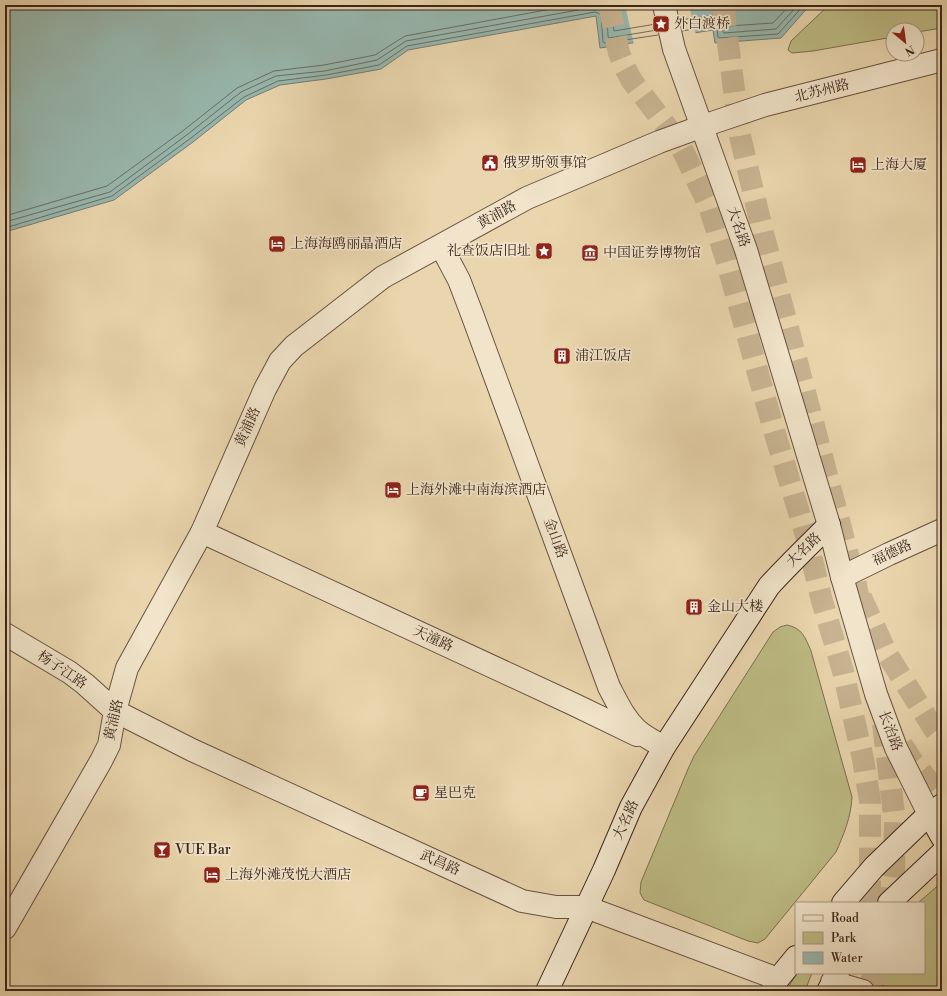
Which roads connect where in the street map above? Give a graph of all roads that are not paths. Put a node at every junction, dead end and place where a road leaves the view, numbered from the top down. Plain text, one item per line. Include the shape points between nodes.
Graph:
1 (664, 5) edge
2 (942, 60) edge
3 (702, 126) junction
4 (441, 246) junction
5 (829, 525) junction
6 (942, 530) edge
7 (202, 532) junction
8 (842, 577) junction
9 (5, 634) edge
10 (115, 711) junction
11 (664, 747) junction
12 (935, 810) edge
13 (942, 837) edge
14 (942, 853) edge
15 (844, 902) edge
16 (890, 902) edge
17 (586, 907) junction
18 (5, 928) edge
19 (795, 958) edge
20 (833, 982) edge
21 (775, 985) edge
22 (547, 991) edge
23 (863, 991) edge

1 - 3 street, 大名路 via 674,49
2 - 3 street, 北苏州路 via 765,105
3 - 4 street, 黄浦路 via 527,198
3 - 5 street, 大名路 via 746,250
4 - 7 street, 黄浦路 via 383,277 294,346 280,361 265,389
4 - 11 street, 金山路 via 470,308 609,687 627,719 637,730
5 - 8 street, 长治路
5 - 11 street, 大名路 via 769,586
6 - 8 street, 福德路
7 - 10 street, 黄浦路 via 127,668
7 - 11 street, 天潼路
8 - 12 street, 长治路 via 876,694 893,742
9 - 10 street, 杨子江路 via 69,672
10 - 17 street, 武昌路 via 192,750 522,901 556,907
10 - 18 street, 黄浦路 via 109,745 101,761
11 - 17 street, 大名路 via 631,807
12 - 13 street, 长治路
12 - 15 street via 874,867
14 - 16 street
17 - 21 street, 武昌路
17 - 22 street, 大名路
19 - 21 street
20 - 23 street

